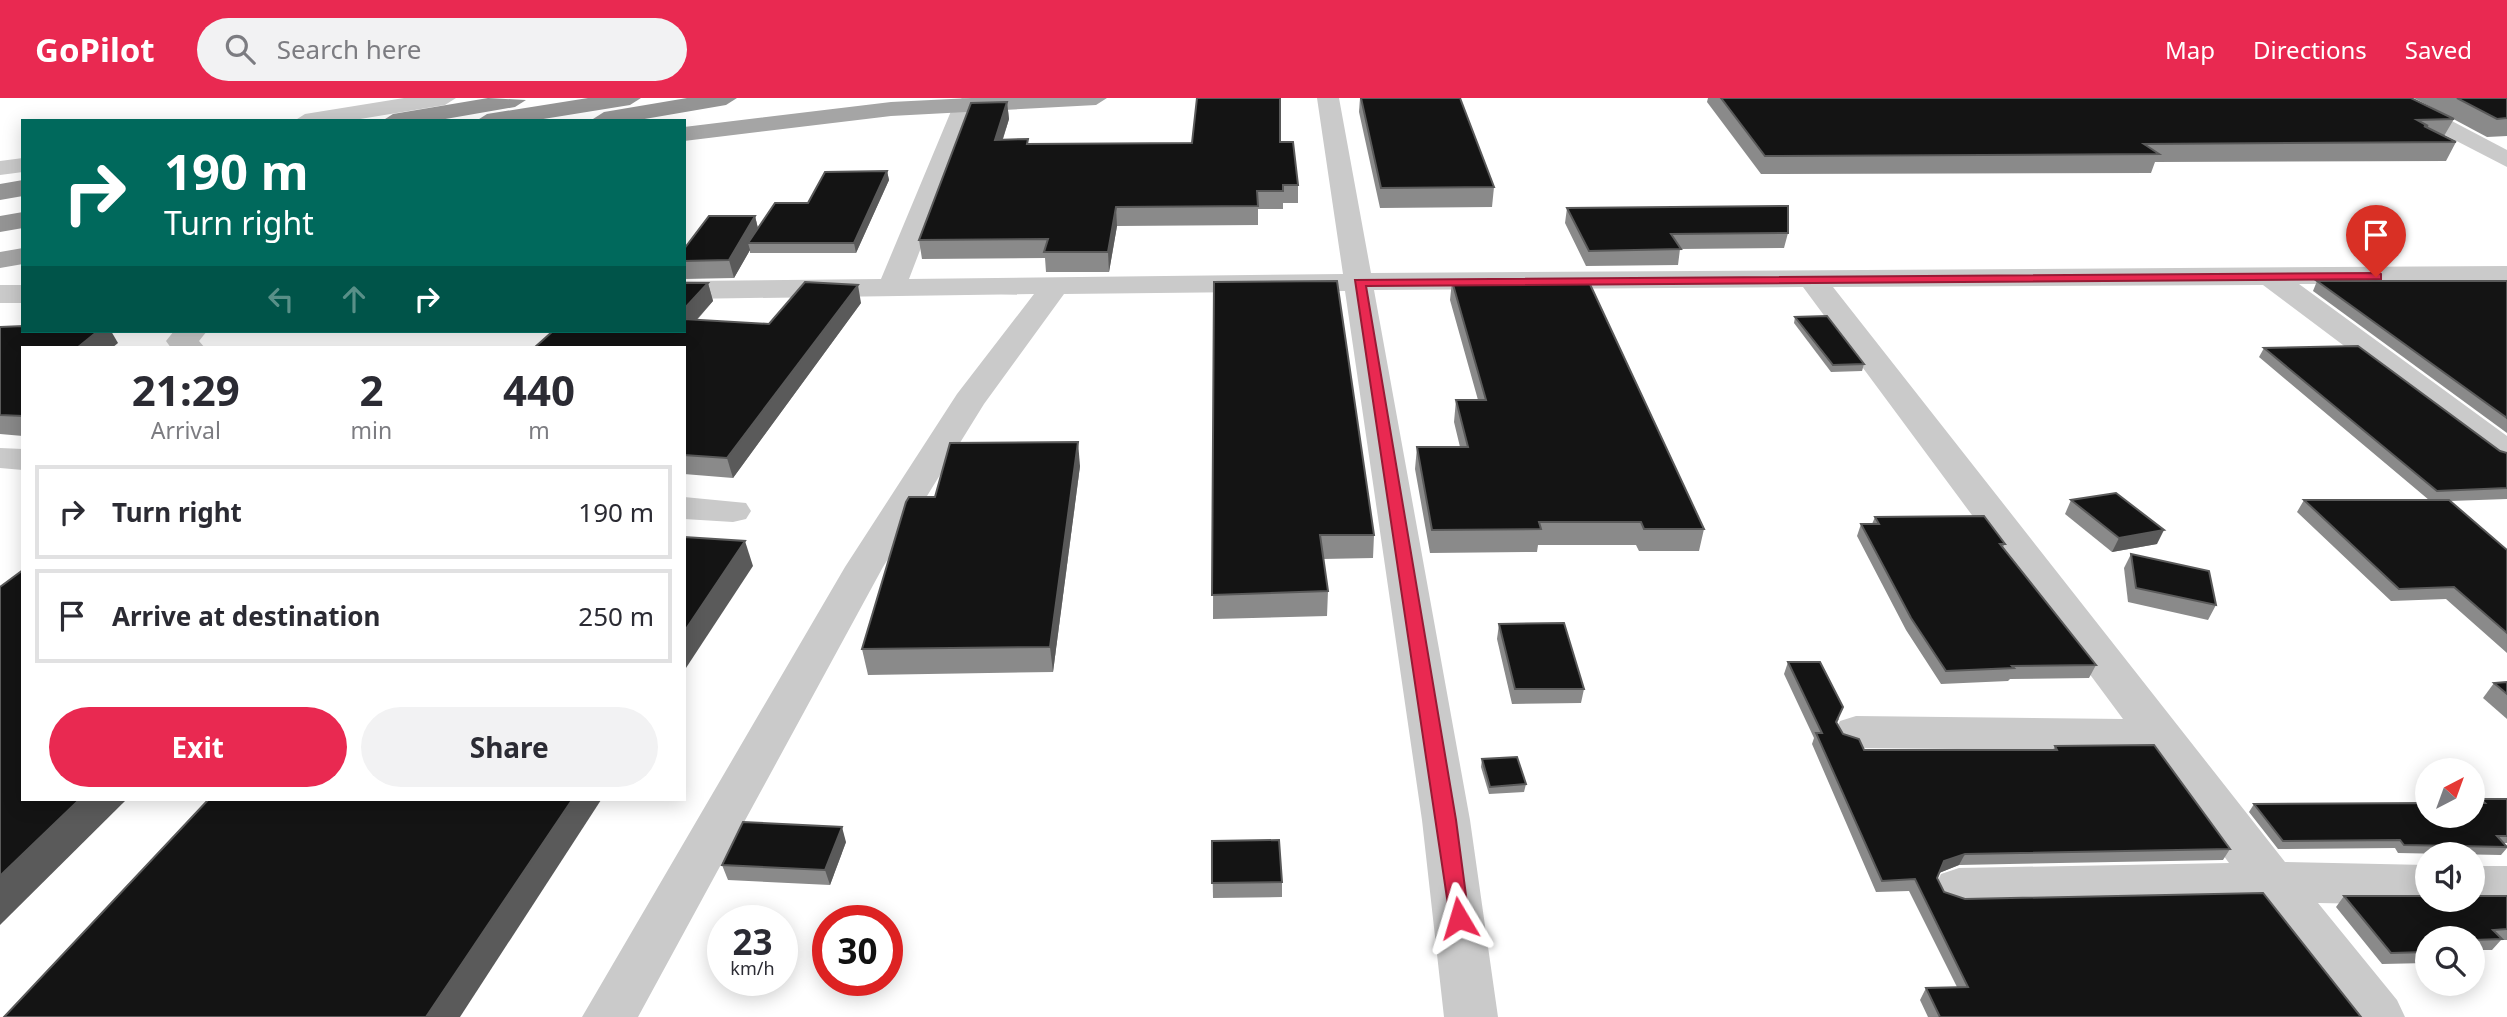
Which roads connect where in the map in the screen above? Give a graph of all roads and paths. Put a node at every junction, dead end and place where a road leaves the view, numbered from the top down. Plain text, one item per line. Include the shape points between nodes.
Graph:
1 (505, 98) edge
2 (524, 98) edge
3 (630, 98) edge
4 (726, 98) edge
5 (1096, 98) edge
6 (1328, 98) edge
7 (2391, 98) edge
8 (453, 103) edge
9 (965, 104) junction
10 (321, 119) edge
11 (400, 119) edge
12 (499, 119) edge
13 (604, 119) edge
14 (686, 134) edge
15 (2507, 160) edge
16 (21, 165) edge
17 (0, 168) edge
18 (21, 188) edge
19 (0, 192) edge
20 (21, 200) edge
21 (0, 204) edge
22 (21, 220) edge
23 (0, 224) edge
24 (21, 256) edge
25 (0, 260) edge
26 (2507, 275) edge
27 (2272, 278) junction
28 (1812, 279) junction
29 (1360, 282) junction
30 (1055, 287) junction
31 (891, 289) junction
32 (686, 290) edge
33 (0, 294) edge
34 (21, 294) edge
35 (190, 333) edge
36 (187, 346) edge
37 (2507, 452) edge
38 (0, 458) edge
39 (21, 460) edge
40 (686, 508) edge
41 (733, 511) dead end
42 (1856, 732) dead end
43 (2158, 735) junction
44 (2269, 881) junction
45 (2415, 885) edge
46 (2485, 886) edge
47 (2507, 886) edge
48 (1959, 888) dead end
49 (609, 1017) edge
50 (1471, 1017) edge
51 (2378, 1017) edge

1 - 8 highway
2 - 8 highway
3 - 12 highway
4 - 13 highway
5 - 9 main road
6 - 29 street
7 - 15 street
8 - 10 street
8 - 11 highway
9 - 14 main road
9 - 31 street
16 - 17 street
18 - 19 highway
20 - 21 highway
22 - 23 highway
24 - 25 main road
26 - 27 street
27 - 28 street
27 - 37 street
28 - 29 street
28 - 43 street
29 - 30 street
29 - 50 street via 1446,820
30 - 31 street
30 - 49 street via 969,401 864,566
31 - 32 street
33 - 34 street
35 - 36 street via 181,341
38 - 39 street
40 - 41 street
42 - 43 street
43 - 44 street
44 - 45 street
44 - 48 street
44 - 51 street
46 - 47 street

